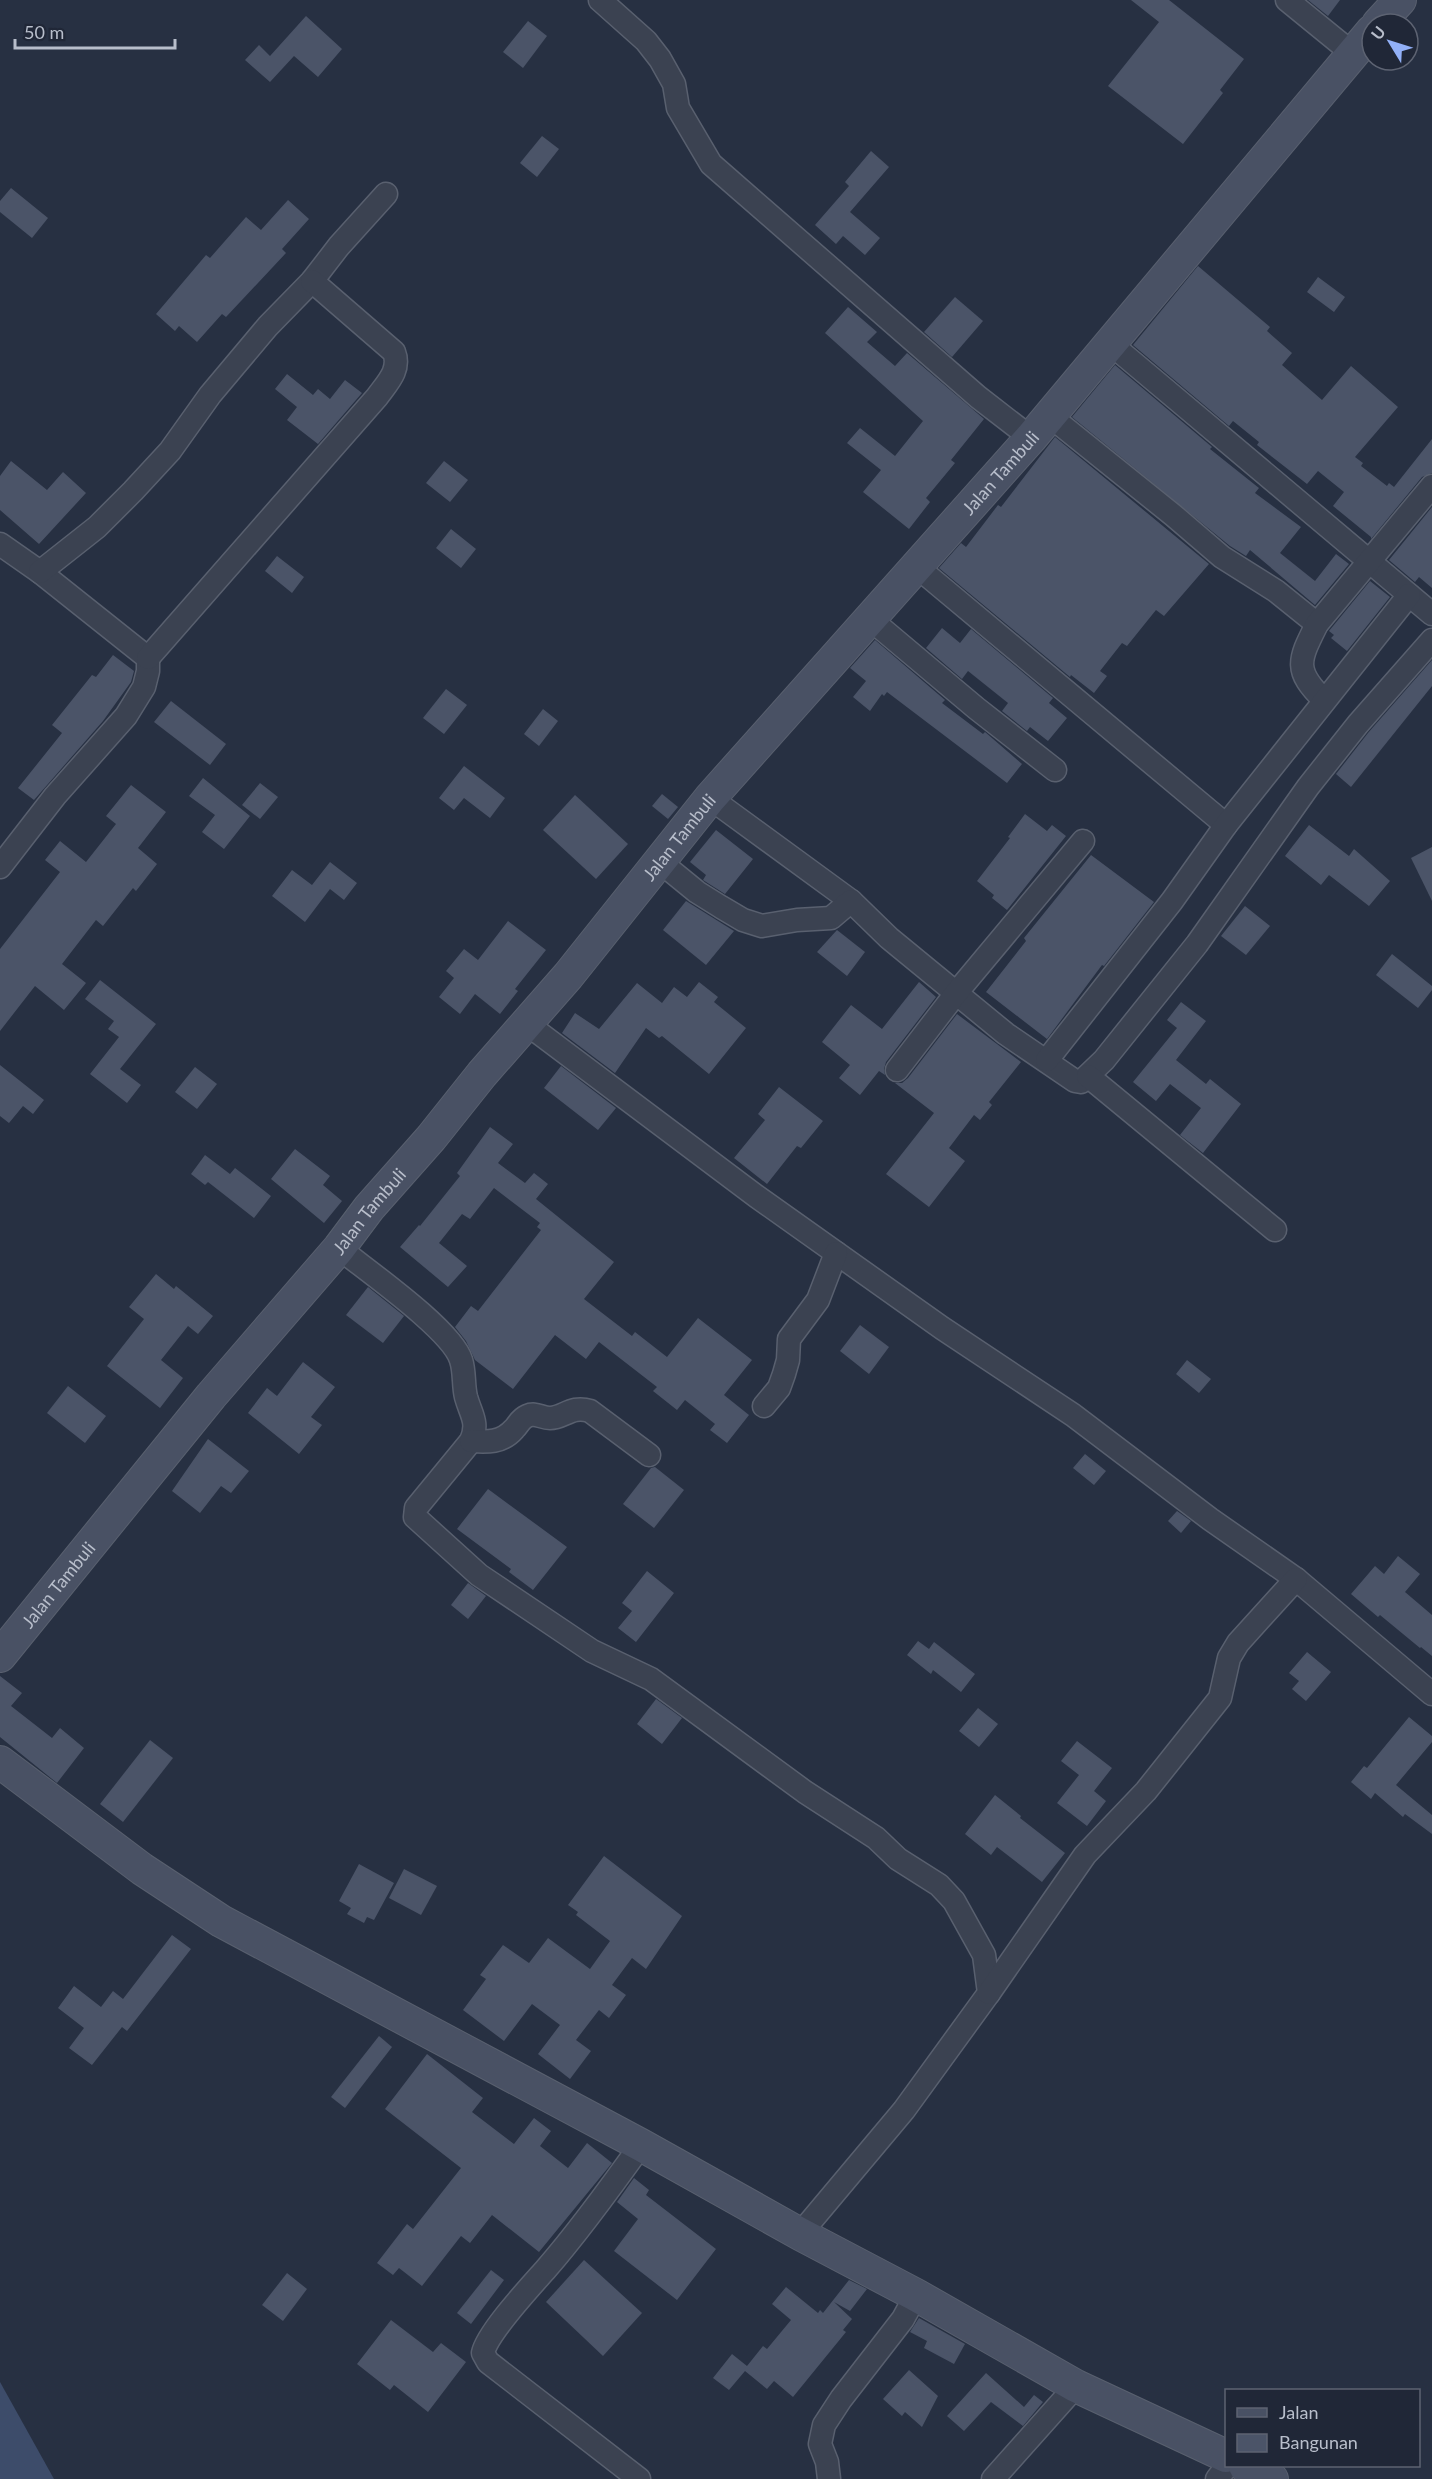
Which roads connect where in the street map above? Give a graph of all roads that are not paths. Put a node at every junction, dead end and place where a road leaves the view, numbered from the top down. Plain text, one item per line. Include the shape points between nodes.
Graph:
1 (600, 0) edge
2 (1287, 0) edge
3 (1400, 0) edge
4 (1389, 12) edge
5 (1360, 41) edge
6 (1360, 44) edge
7 (386, 194) dead end
8 (312, 281) junction
9 (1111, 344) junction
10 (1041, 427) junction
11 (1432, 486) edge
12 (0, 544) edge
13 (1369, 560) junction
14 (916, 566) junction
15 (40, 572) junction
16 (1409, 595) junction
17 (1432, 614) edge
18 (869, 618) junction
19 (1317, 624) junction
20 (1432, 640) edge
21 (148, 658) junction
22 (1324, 700) junction
23 (1055, 770) dead end
24 (710, 798) junction
25 (1226, 825) junction
26 (1083, 841) dead end
27 (659, 861) junction
28 (0, 867) edge
29 (851, 901) junction
30 (957, 992) junction
31 (527, 1024) junction
32 (1047, 1060) junction
33 (897, 1070) dead end
34 (1088, 1076) junction
35 (1275, 1230) dead end
36 (339, 1248) junction
37 (836, 1253) junction
38 (764, 1406) dead end
39 (471, 1441) junction
40 (649, 1455) dead end
41 (1296, 1579) junction
42 (0, 1656) edge
43 (1432, 1694) edge
44 (2, 1766) edge
45 (989, 1993) junction
46 (641, 2145) junction
47 (800, 2234) junction
48 (916, 2295) junction
49 (1076, 2386) junction
50 (1226, 2470) edge
51 (639, 2479) edge
52 (829, 2479) edge
53 (993, 2479) edge
54 (1272, 2479) edge

1 - 10 street via 646,41 660,59 674,84 678,108 711,164 978,397
2 - 5 street
3 - 4 street
6 - 9 street, Jalan Tambuli
7 - 8 street
8 - 15 street via 268,326 210,395 170,451 133,491 97,527
8 - 21 street via 394,352 398,360 396,370 377,397
9 - 10 street, Jalan Tambuli
9 - 13 street
10 - 14 street, Jalan Tambuli
10 - 19 street via 1173,515 1222,557 1276,591
11 - 13 street
12 - 15 street
13 - 16 street
13 - 19 street
14 - 18 street, Jalan Tambuli
14 - 25 street
15 - 21 street
16 - 17 street
16 - 22 street
18 - 23 street
18 - 24 street, Jalan Tambuli
19 - 22 street via 1304,648 1302,673
20 - 34 street via 1308,787 1197,944
21 - 28 street via 144,687 126,716 55,796
22 - 25 street
24 - 27 street, Jalan Tambuli
24 - 29 street
25 - 32 street via 1172,901
26 - 30 street
27 - 29 street via 697,892 743,920 762,926 831,918
27 - 31 street, Jalan Tambuli
29 - 30 street via 889,938
30 - 32 street via 1006,1034
30 - 33 street
31 - 36 street, Jalan Tambuli
31 - 37 street
32 - 34 street via 1075,1081 1081,1082
34 - 35 street
36 - 39 street via 417,1310 455,1348 462,1361 463,1384 474,1418 476,1430
36 - 42 street, Jalan Tambuli via 211,1396
37 - 38 street via 818,1300 789,1339 788,1360 779,1388
37 - 41 street via 1073,1415 1210,1520
39 - 40 street via 487,1442 506,1436 528,1415 552,1418 582,1408
39 - 45 street via 416,1508 415,1517 479,1575 592,1651 651,1679 939,1885 954,1901 984,1955
41 - 43 street
41 - 45 street via 1238,1643 1229,1658 1220,1698 1146,1791 1085,1855
44 - 46 street via 141,1869 221,1921
45 - 47 street via 904,2110
46 - 47 street
46 - 51 street via 488,2340 483,2353 488,2362
47 - 48 street
48 - 49 street
48 - 52 street via 897,2328 824,2425 820,2444
49 - 50 street
49 - 53 street
50 - 54 street

